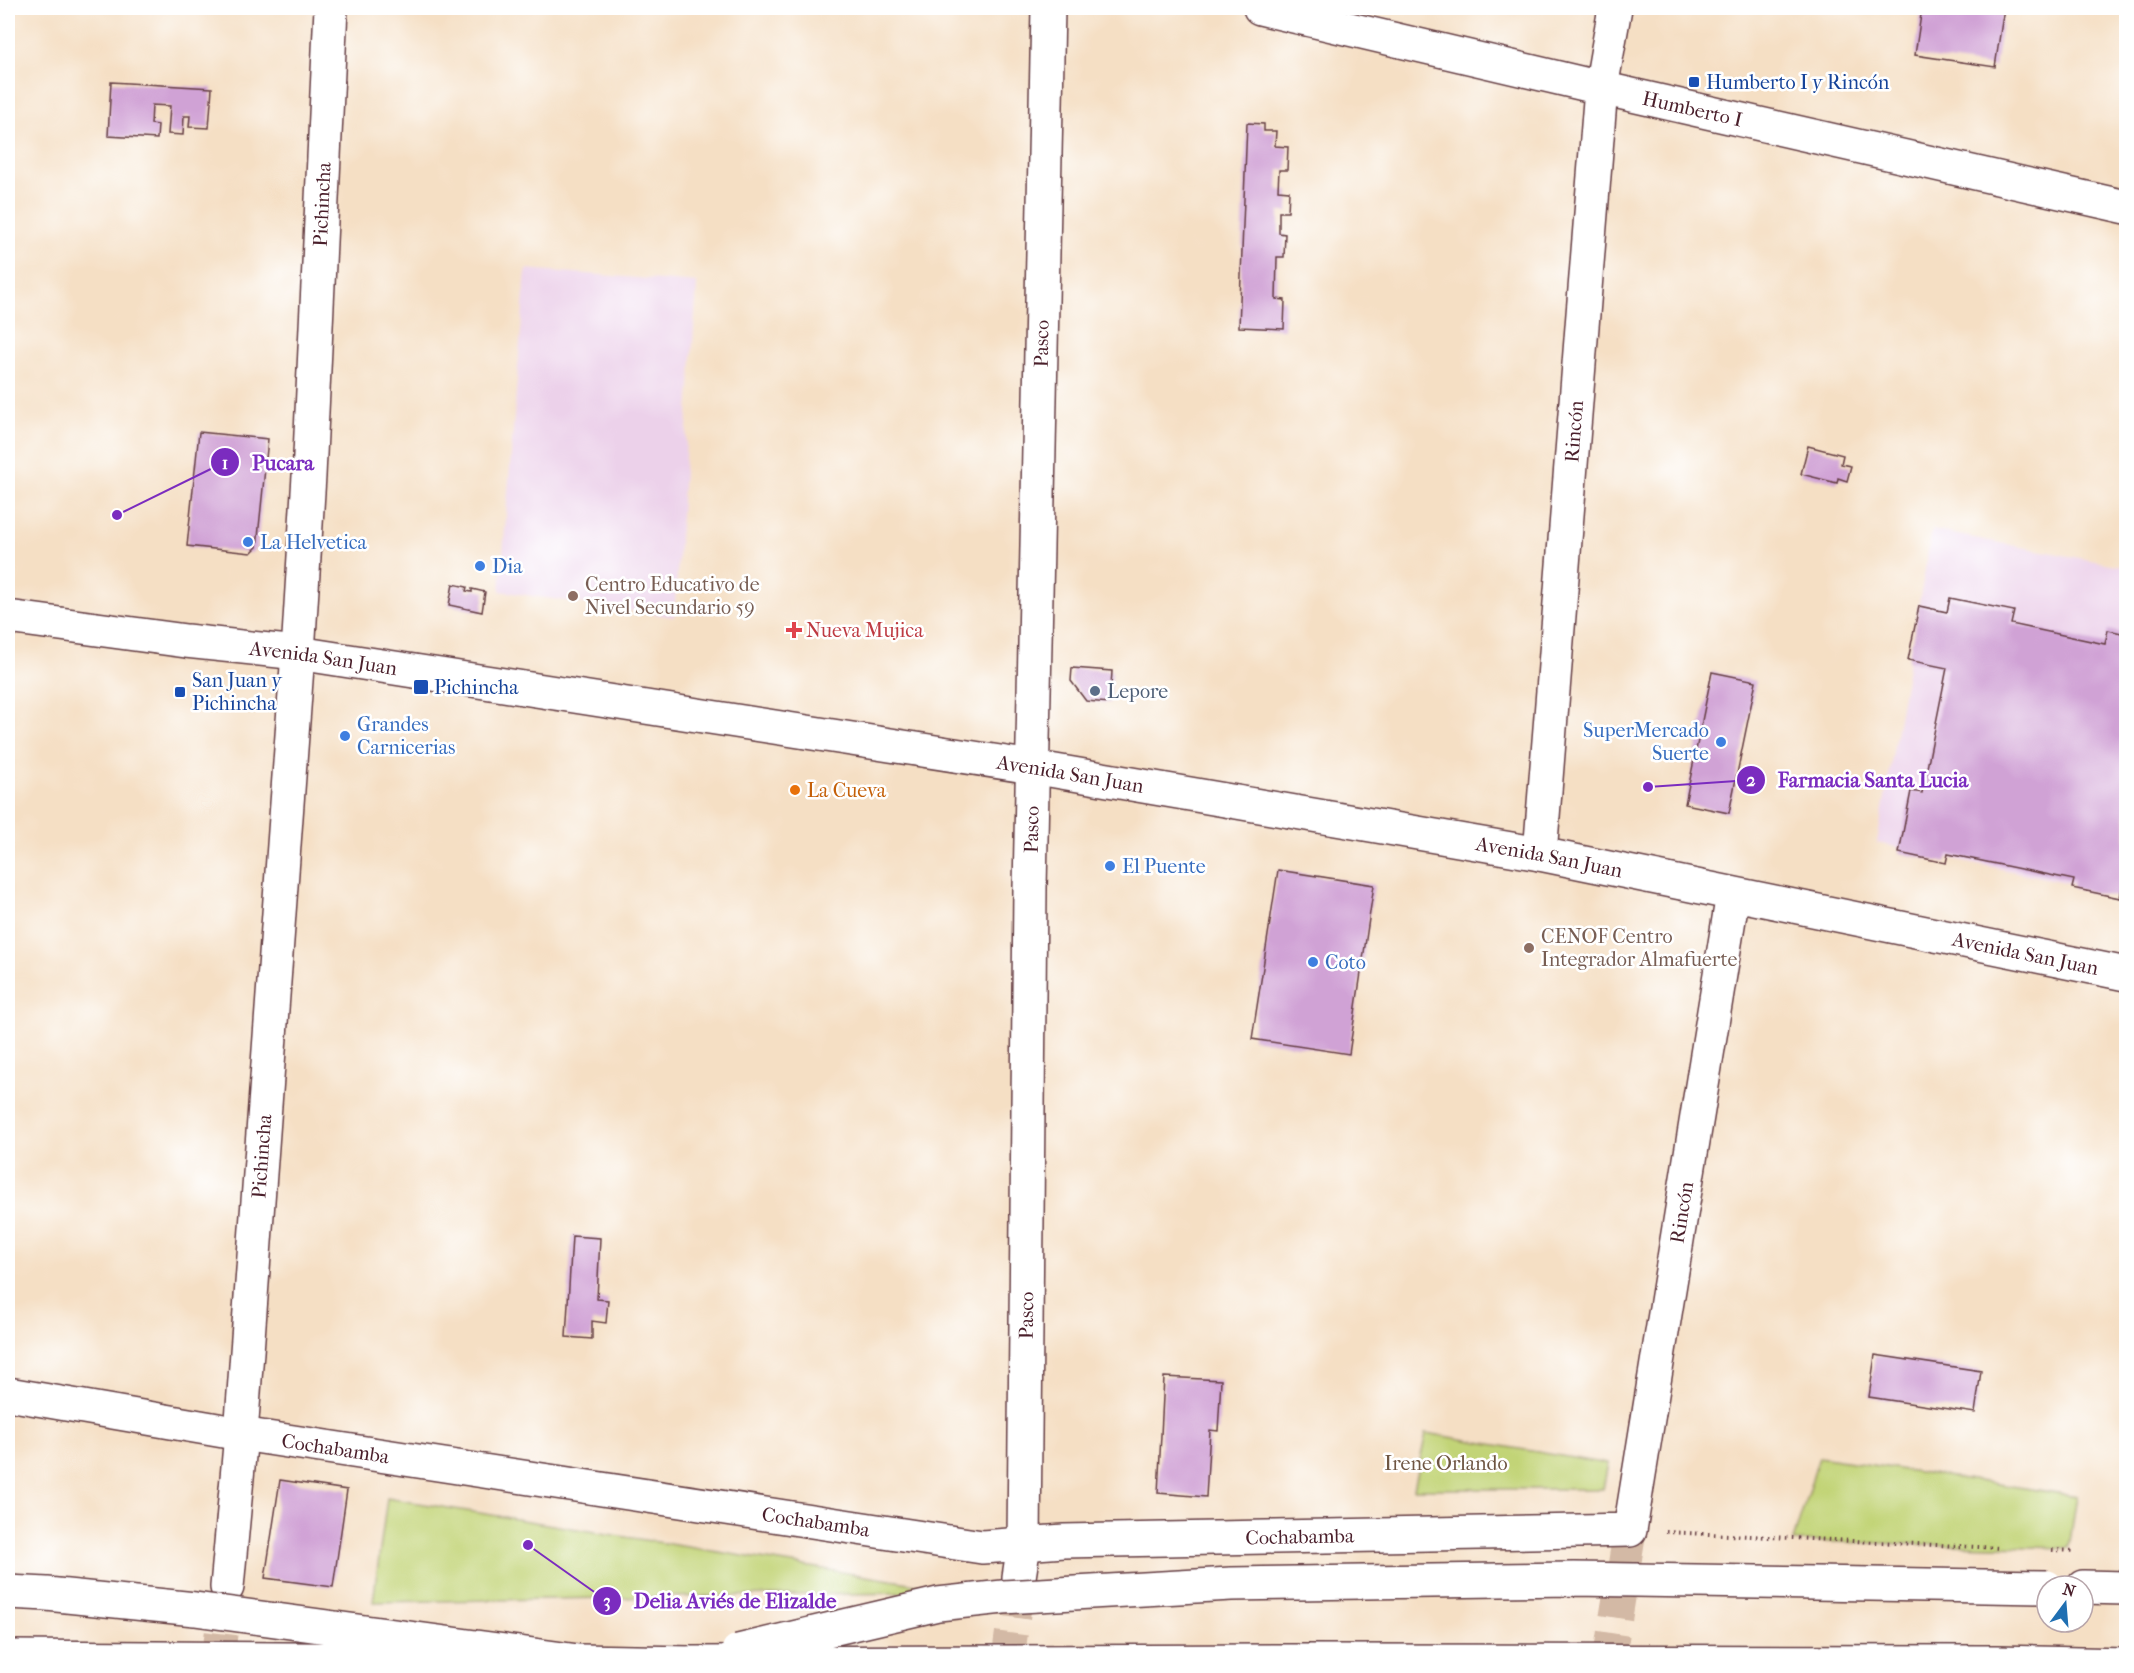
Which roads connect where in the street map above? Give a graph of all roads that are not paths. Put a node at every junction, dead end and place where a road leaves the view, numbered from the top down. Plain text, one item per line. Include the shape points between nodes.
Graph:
1 (331, 8) edge
2 (1048, 8) edge
3 (1260, 8) edge
4 (1615, 8) edge
5 (1601, 87) junction
6 (2127, 207) edge
7 (8, 617) edge
8 (298, 653) junction
9 (1032, 767) junction
10 (1540, 854) junction
11 (1733, 894) junction
12 (2127, 974) edge
13 (8, 1394) edge
14 (241, 1434) junction
15 (1630, 1530) joint
16 (1024, 1544) junction
17 (1019, 1577) tunnel mouth
18 (227, 1587) tunnel mouth
19 (2035, 1587) edge
20 (2095, 1587) edge
21 (2127, 1588) edge
22 (8, 1592) edge
23 (8, 1657) edge
24 (578, 1661) junction
25 (691, 1663) junction
26 (2127, 1665) edge

1 - 8 main road, Pichincha
2 - 9 main road, Pasco
3 - 5 main road, Humberto I
4 - 5 main road, Rincón
5 - 6 main road, Humberto I
5 - 10 main road, Rincón
7 - 8 main road, Avenida San Juan
8 - 9 main road, Avenida San Juan
8 - 14 main road, Pichincha
9 - 10 main road, Avenida San Juan
9 - 16 main road, Pasco
10 - 11 main road, Avenida San Juan
11 - 12 main road, Avenida San Juan
11 - 15 main road, Rincón
13 - 14 main road, Cochabamba
14 - 16 main road, Cochabamba via 982,1547
14 - 18 main road, Pichincha
15 - 16 main road, Cochabamba
16 - 17 main road, Pasco
19 - 25 main road, bridge via 1574,1579 1231,1584 938,1604
20 - 21 main road
22 - 24 main road, bridge via 195,1609
23 - 24 main road, bridge
24 - 25 main road
25 - 26 main road, bridge

